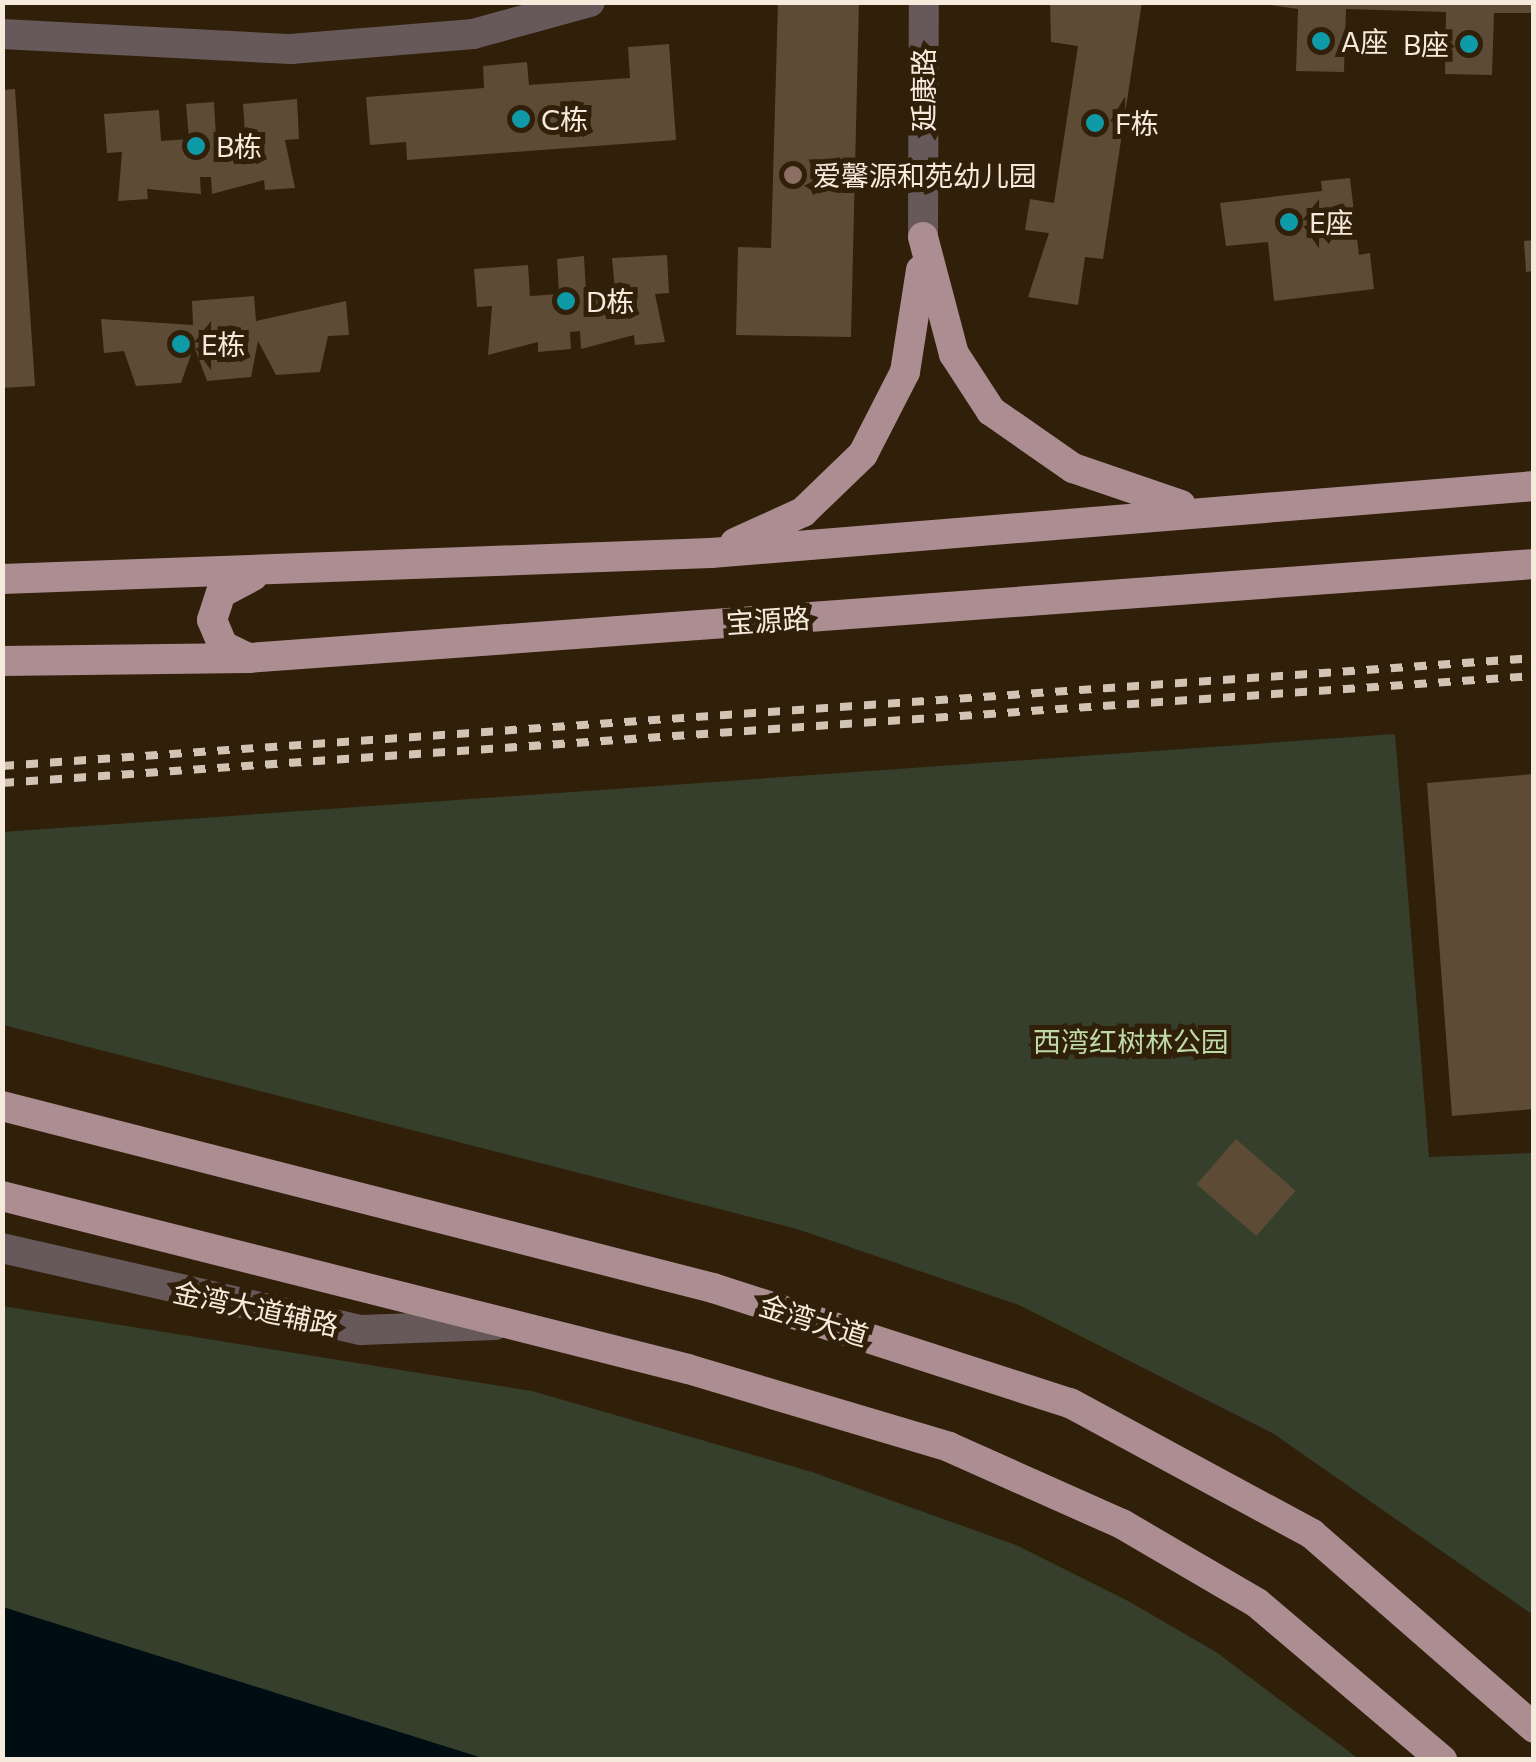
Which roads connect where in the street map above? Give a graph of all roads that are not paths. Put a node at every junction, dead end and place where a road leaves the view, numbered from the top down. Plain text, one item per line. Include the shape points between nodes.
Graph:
1 (590, 2) edge
2 (924, 2) edge
3 (2, 34) edge
4 (923, 237) junction
5 (1534, 486) edge
6 (1203, 511) junction
7 (711, 552) junction
8 (1534, 564) edge
9 (260, 574) junction
10 (2, 579) edge
11 (248, 658) junction
12 (2, 661) edge
13 (2, 1106) edge
14 (2, 1196) edge
15 (2, 1248) edge
16 (515, 1324) junction
17 (1534, 1728) edge
18 (1442, 1760) edge

1 - 3 street via 473,34 291,49
2 - 4 street, 延康路
4 - 6 main road via 954,354 991,410 1074,468
4 - 7 main road via 905,372 863,454 802,512
5 - 6 main road
6 - 7 main road
7 - 9 main road
8 - 11 main road, 宝源路
9 - 10 main road
9 - 11 main road via 221,593 212,620 223,646
11 - 12 main road, 宝源路
13 - 17 main road, 金湾大道 via 713,1288 1070,1403 1169,1449 1312,1534
14 - 16 main road
15 - 16 street, 金湾大道辅路 via 362,1330
16 - 18 main road via 832,1408 1050,1489 1257,1603

